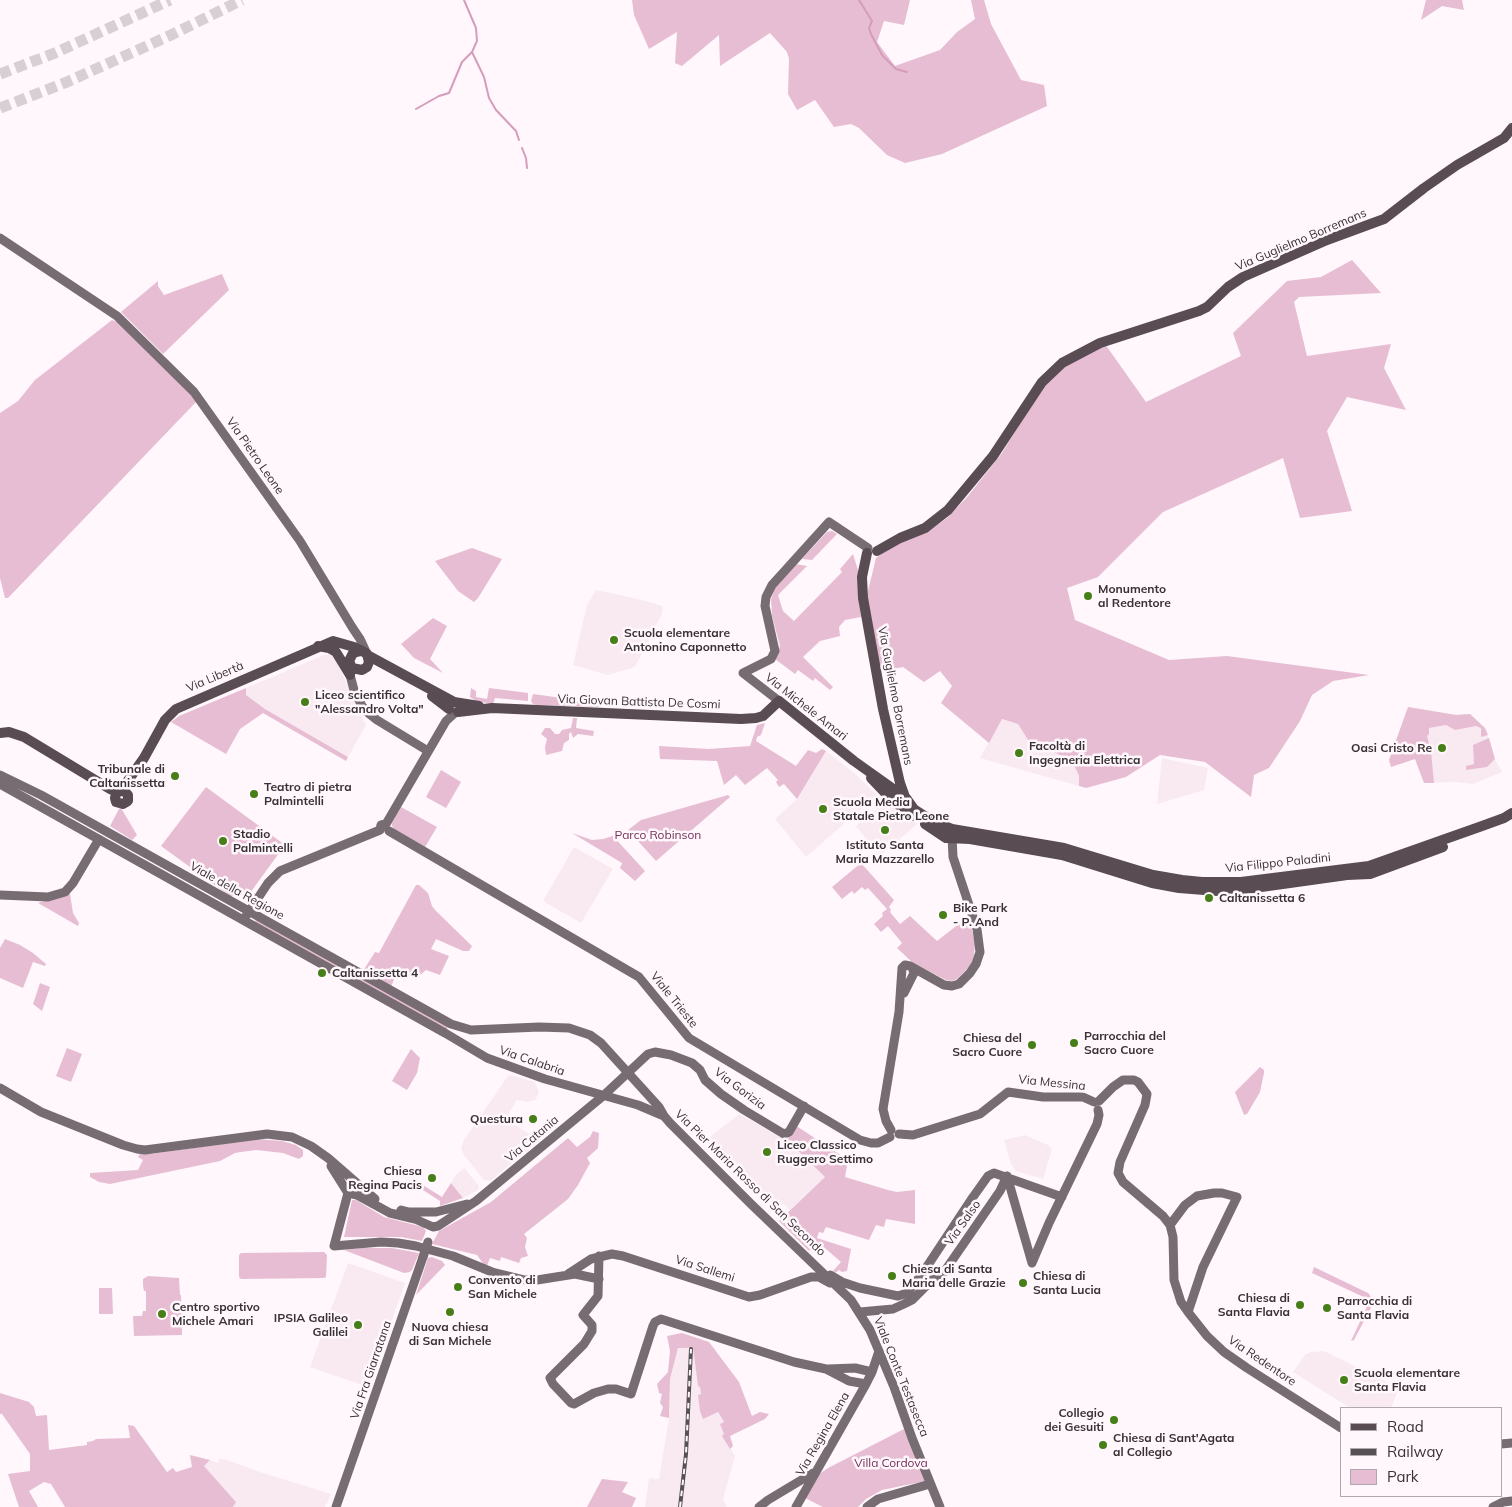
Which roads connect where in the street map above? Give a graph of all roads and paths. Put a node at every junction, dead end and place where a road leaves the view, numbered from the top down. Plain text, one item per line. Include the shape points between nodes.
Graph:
1 (1512, 128) edge
2 (0, 238) edge
3 (872, 551) junction
4 (352, 627) junction
5 (318, 646) junction
6 (359, 650) junction
7 (350, 668) junction
8 (365, 669) junction
9 (779, 701) junction
10 (455, 707) junction
11 (0, 733) edge
12 (0, 739) edge
13 (428, 751) junction
14 (896, 768) junction
15 (0, 775) edge
16 (878, 780) junction
17 (0, 784) edge
18 (898, 787) junction
19 (120, 795) junction
20 (912, 808) junction
21 (1512, 813) edge
22 (1512, 822) edge
23 (925, 824) junction
24 (385, 828) junction
25 (949, 835) junction
26 (99, 839) junction
27 (0, 895) edge
28 (249, 912) junction
29 (244, 920) junction
30 (448, 1023) junction
31 (461, 1028) junction
32 (444, 1033) junction
33 (455, 1039) junction
34 (628, 1072) junction
35 (0, 1088) edge
36 (647, 1094) junction
37 (603, 1096) junction
38 (1097, 1104) junction
39 (638, 1105) junction
40 (804, 1106) junction
41 (664, 1116) junction
42 (893, 1133) junction
43 (1007, 1176) junction
44 (352, 1188) junction
45 (1062, 1197) junction
46 (476, 1201) junction
47 (434, 1212) junction
48 (1170, 1224) junction
49 (434, 1225) junction
50 (599, 1256) junction
51 (820, 1269) junction
52 (568, 1275) junction
53 (599, 1279) junction
54 (837, 1287) junction
55 (857, 1287) junction
56 (851, 1300) junction
57 (860, 1312) junction
58 (1188, 1312) junction
59 (879, 1351) junction
60 (886, 1367) junction
61 (826, 1369) junction
62 (872, 1372) junction
63 (866, 1384) junction
64 (1340, 1427) edge
65 (816, 1471) junction
66 (930, 1484) junction
67 (1512, 1501) edge
68 (1494, 1506) edge
69 (336, 1507) edge
70 (759, 1507) edge
71 (796, 1507) edge
72 (867, 1507) edge
73 (940, 1507) edge

1 - 3 main road, Via Guglielmo Borremans via 1504,138 1457,165 1384,219 1251,273 1234,282 1199,311 1103,342 1062,363 1042,382 993,456 948,510 925,528 900,538 891,538
2 - 4 street, Via Pietro Leone via 118,316 188,386 300,541
3 - 9 street, Via Michele Amari via 829,522 772,585 765,606 775,647 774,656 743,673
3 - 14 main road, Via Guglielmo Borremans via 863,598
4 - 6 street
4 - 6 street, Via Pietro Leone via 360,638
5 - 6 main road, Via Libertà via 333,641
5 - 7 main road via 337,651
5 - 19 main road, Via Libertà via 176,709 165,720
6 - 7 main road via 350,658
6 - 8 main road via 370,662
6 - 10 main road
7 - 8 main road
7 - 13 street via 353,686 362,706 373,717
8 - 10 main road via 387,670
9 - 10 main road, Via Giovan Battista De Cosmi via 763,716 741,719
9 - 16 main road, Via Michele Amari
10 - 13 street
11 - 19 main road via 11,732 24,737
12 - 19 main road via 24,743 101,788
13 - 24 street
14 - 16 main road via 891,776
14 - 18 main road, Via Guglielmo Borremans
15 - 28 street, Viale della Regione
16 - 18 main road via 889,791
16 - 23 main road, Via Michele Amari via 892,800
17 - 26 street, Viale della Regione
18 - 20 main road
20 - 23 main road
20 - 25 main road
21 - 25 main road, Via Filippo Paladini via 1369,866 1241,882 1182,880 1153,875 1064,848
22 - 25 main road, Via Filippo Paladini via 1370,874 1217,891 1152,883 1062,856
23 - 25 main road
24 - 28 street via 280,871
24 - 40 street, Viale Trieste via 639,977 689,1038
25 - 42 street via 977,929 980,952 974,968 959,984 948,986 909,973 900,1003 883,1109
26 - 27 street via 65,892 48,897
26 - 29 street, Viale della Regione
28 - 29 street
28 - 30 street, Viale della Regione
29 - 32 street, Viale della Regione
30 - 31 street, Viale della Regione
30 - 32 street
31 - 33 street via 454,1032
31 - 34 street, Via Pier Maria Rosso di San Secondo via 578,1030 600,1042
32 - 33 street, Viale della Regione
33 - 37 street, Via Calabria via 520,1071
34 - 36 street, Via Pier Maria Rosso di San Secondo
34 - 37 street, Via Catania
34 - 40 street, Via Gorizia via 648,1054 655,1052 692,1062 721,1094 784,1134 789,1132
35 - 44 street via 41,1112 137,1149 266,1134 292,1137 316,1150
36 - 39 street
36 - 41 street, Via Pier Maria Rosso di San Secondo
37 - 39 street, Via Calabria
37 - 46 street, Via Catania
38 - 42 street, Via Messina via 1083,1097 1043,1097 1008,1092 980,1114 913,1135
38 - 45 street via 1097,1124
38 - 48 street via 1124,1080 1134,1080 1145,1090 1147,1099 1118,1173 1123,1182
39 - 41 street, Via Calabria
40 - 42 street, Viale Trieste via 866,1142 878,1143
41 - 51 street, Via Pier Maria Rosso di San Secondo
43 - 45 street
43 - 45 street via 1032,1263
43 - 55 street via 994,1173 988,1176 907,1293 891,1295
43 - 57 street, Via Salso via 942,1275 934,1278 912,1300 893,1309
44 - 47 street via 395,1208 409,1212
44 - 49 street via 390,1213
44 - 52 street, Via Sallemi via 334,1246 398,1243 453,1256 518,1279 537,1280
46 - 47 street
46 - 49 street, Via Catania
47 - 49 street via 441,1217
48 - 58 street, Via Redentore via 1177,1291
48 - 58 street via 1197,1196 1222,1193 1237,1197 1211,1249
49 - 69 street, Via Fra Giarratana, bridge
50 - 52 street, Via Sallemi
50 - 53 street
50 - 54 street, Via Sallemi via 618,1254 749,1297 810,1277
51 - 54 street, Viale Conte Testasecca
51 - 55 street
52 - 53 street, Via Sallemi via 581,1274
53 - 61 street via 598,1296 582,1315 592,1325 592,1331 584,1344 550,1378 571,1403 612,1389 632,1394 655,1322 661,1319 794,1362
54 - 56 street, Viale Conte Testasecca
55 - 56 street via 851,1290
56 - 57 street, Viale Conte Testasecca
57 - 59 street, Viale Conte Testasecca
58 - 64 street, Via Redentore via 1224,1352
59 - 60 street, Viale Conte Testasecca
59 - 62 street, Via Regina Elena
60 - 62 street
60 - 66 street, Viale Conte Testasecca
61 - 62 street via 856,1368
61 - 63 street via 849,1381
62 - 63 street, Via Regina Elena
63 - 65 street, Via Regina Elena
65 - 70 street
65 - 71 street, Via Regina Elena
66 - 72 street via 878,1499
66 - 73 street, Viale Conte Testasecca
67 - 68 street

